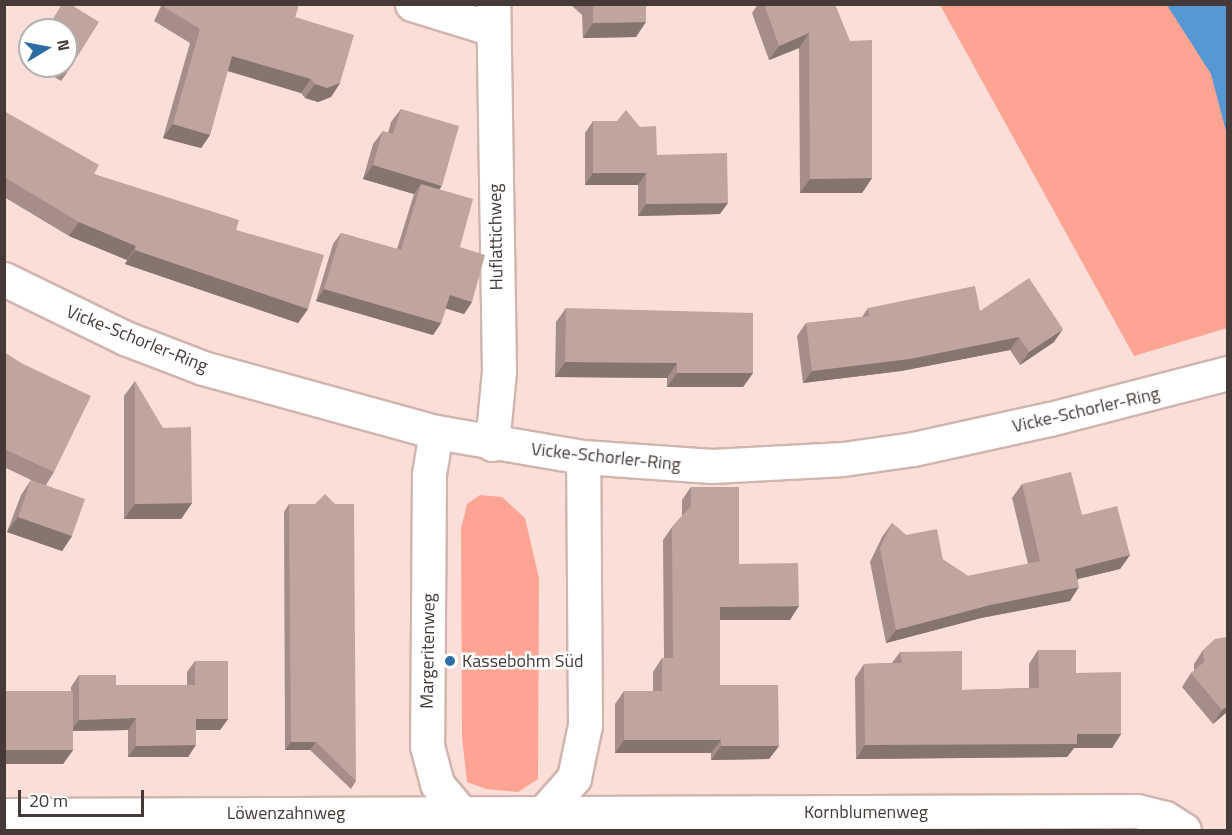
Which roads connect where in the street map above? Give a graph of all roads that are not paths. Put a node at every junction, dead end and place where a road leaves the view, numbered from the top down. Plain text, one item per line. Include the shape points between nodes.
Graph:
1 (412, 4) edge
2 (493, 17) edge
3 (4, 279) edge
4 (1227, 373) edge
5 (436, 432) junction
6 (492, 444) junction
7 (583, 457) junction
8 (460, 811) junction
9 (543, 813) junction
10 (4, 815) edge
11 (509, 822) edge
12 (1184, 831) edge

1 - 2 street, Huflattichweg
2 - 6 street, Huflattichweg via 499,371
3 - 5 street, Vicke-Schorler-Ring via 125,338 203,368
4 - 7 street, Vicke-Schorler-Ring via 1050,419 912,449 843,459 712,466
5 - 6 street, Vicke-Schorler-Ring
5 - 8 street, Margeritenweg via 429,474 427,746 437,784
6 - 7 street, Vicke-Schorler-Ring
7 - 9 street via 585,725 574,778
8 - 10 street, Löwenzahnweg
8 - 11 street
9 - 11 street
9 - 12 street, Kornblumenweg via 1137,811 1165,818

